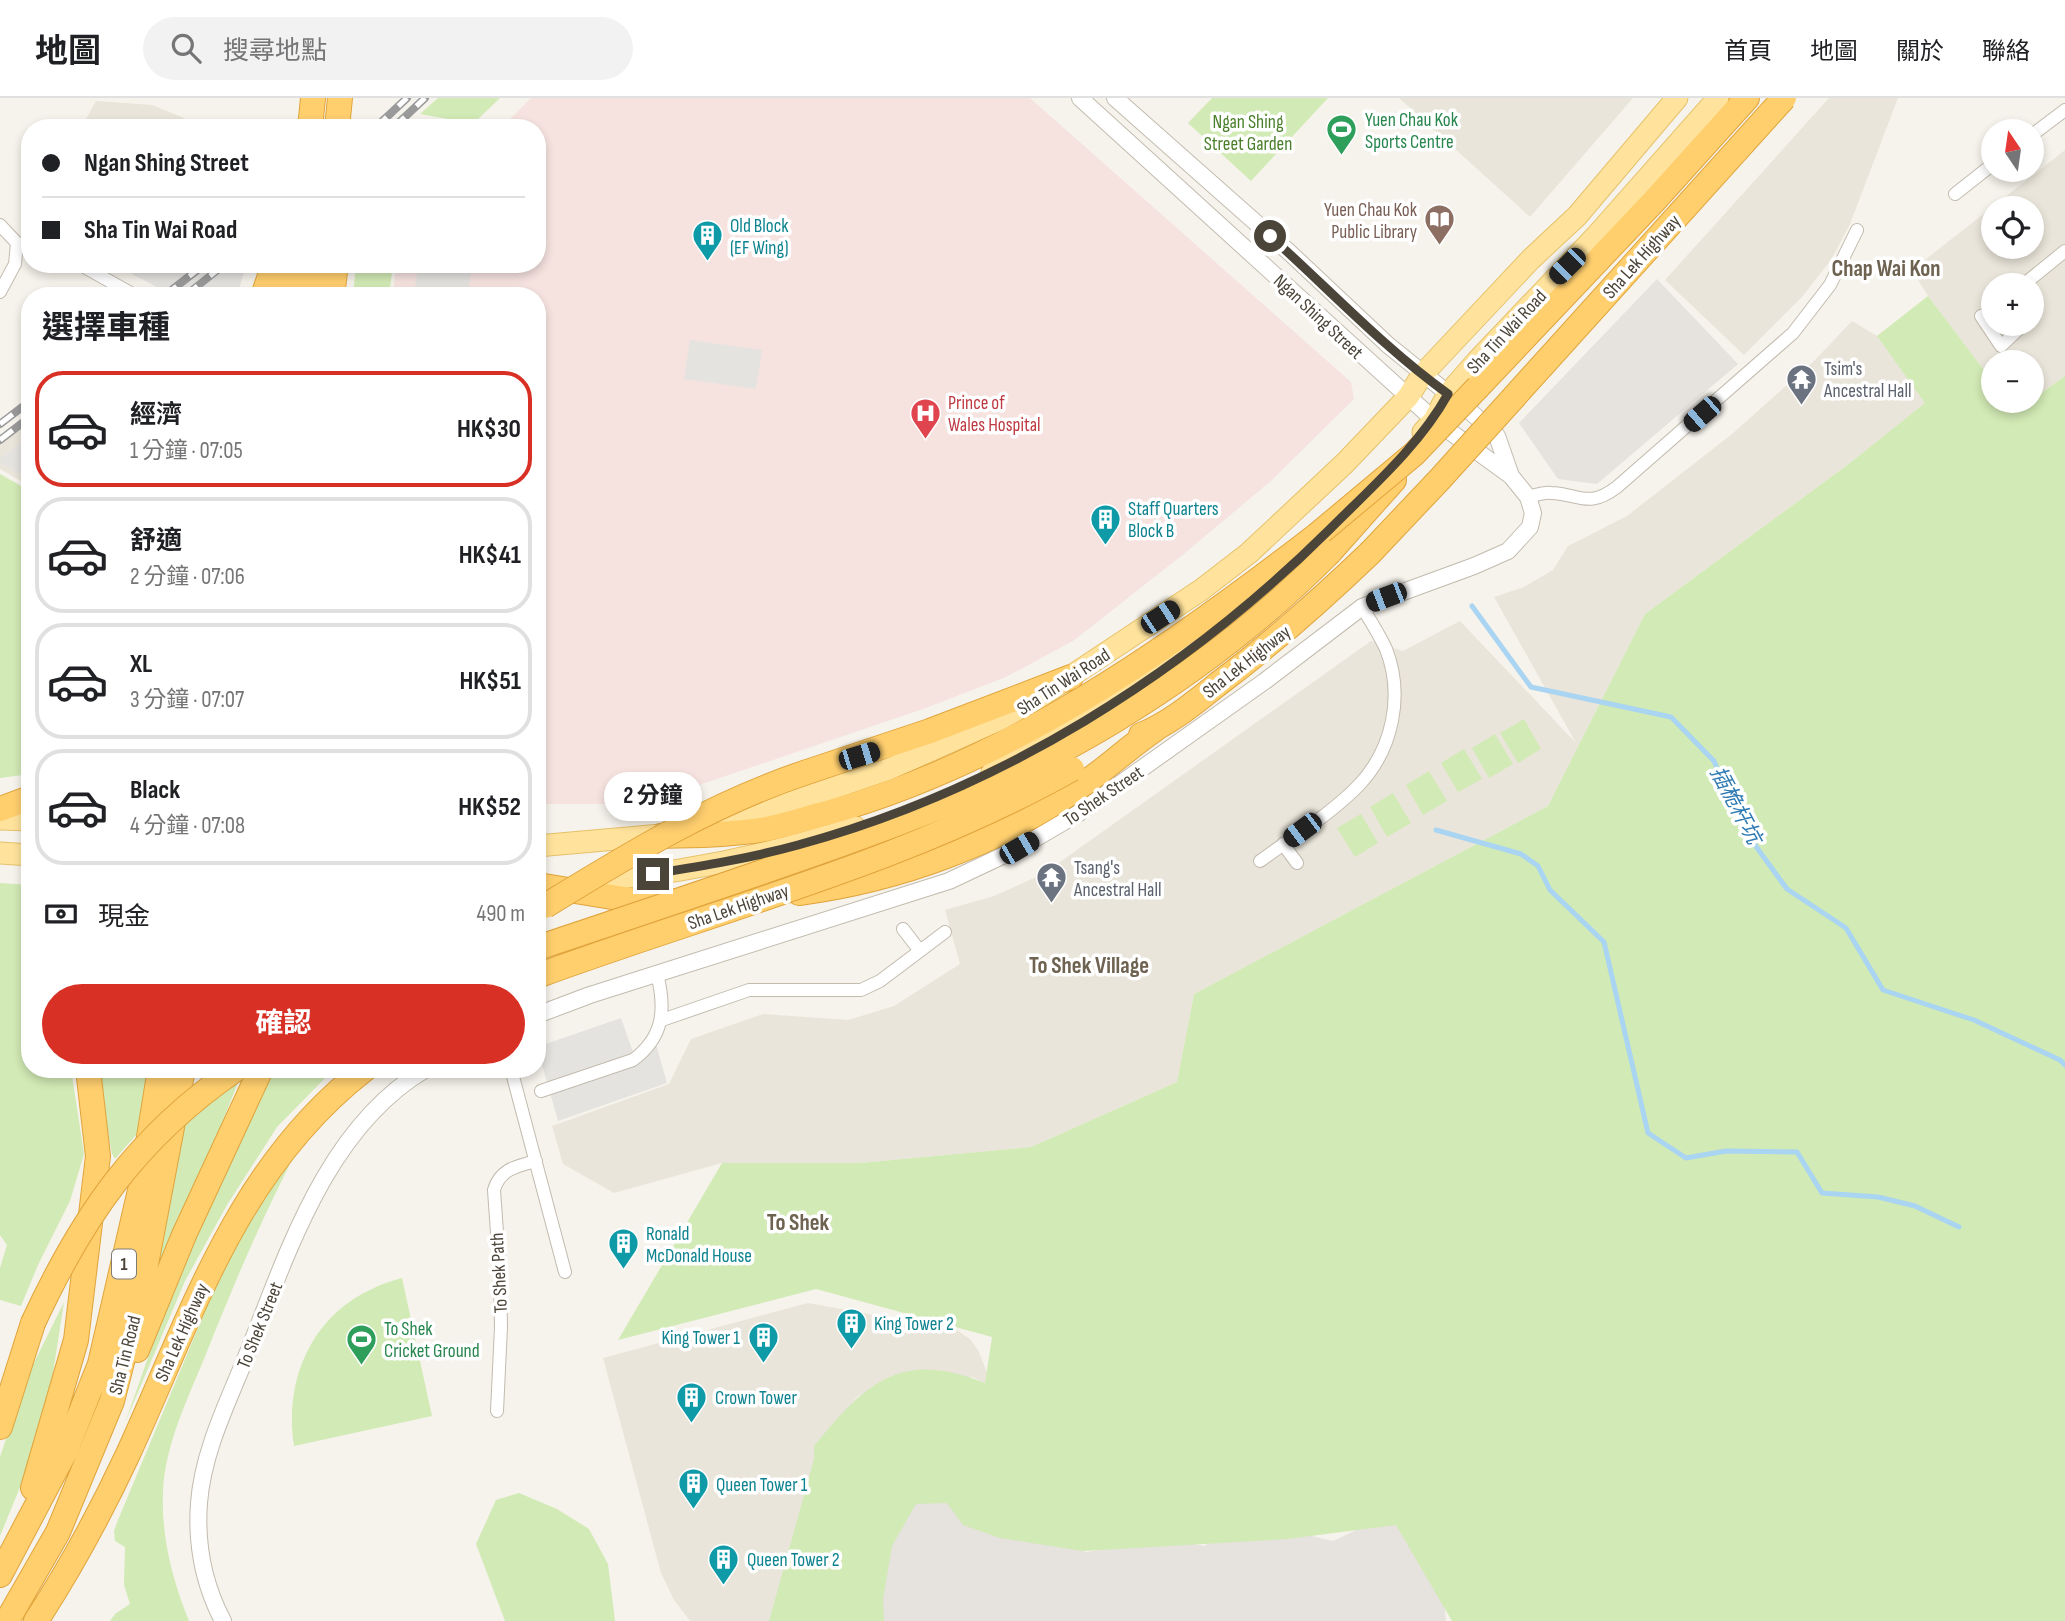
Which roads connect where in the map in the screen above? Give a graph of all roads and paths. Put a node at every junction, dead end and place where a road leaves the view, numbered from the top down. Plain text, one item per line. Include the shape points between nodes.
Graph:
1 (313, 98) edge
2 (1080, 98) edge
3 (1115, 98) edge
4 (1677, 98) edge
5 (1718, 98) edge
6 (1747, 98) edge
7 (1784, 98) edge
8 (2065, 110) edge
9 (311, 119) edge
10 (2044, 126) edge
11 (1981, 173) edge
12 (1955, 194) dead end
13 (0, 225) edge
14 (1857, 230) dead end
15 (21, 242) edge
16 (21, 249) edge
17 (2065, 251) edge
18 (95, 273) edge
19 (2038, 273) edge
20 (120, 287) edge
21 (0, 292) edge
22 (1994, 336) edge
23 (2012, 336) edge
24 (1422, 375) junction
25 (1448, 394) junction
26 (1408, 397) junction
27 (1433, 420) junction
28 (1414, 454) junction
29 (1511, 476) junction
30 (1528, 497) junction
31 (1362, 607) junction
32 (1071, 677) junction
33 (1154, 730) junction
34 (21, 801) edge
35 (0, 809) edge
36 (0, 819) edge
37 (21, 820) edge
38 (656, 836) junction
39 (1283, 844) junction
40 (546, 845) edge
41 (0, 853) edge
42 (21, 854) edge
43 (1260, 861) dead end
44 (1297, 863) dead end
45 (546, 884) edge
46 (546, 886) edge
47 (546, 905) edge
48 (903, 929) dead end
49 (945, 932) dead end
50 (546, 945) edge
51 (920, 951) junction
52 (546, 973) edge
53 (657, 974) junction
54 (546, 1012) edge
55 (662, 1020) junction
56 (89, 1078) edge
57 (159, 1078) edge
58 (181, 1078) edge
59 (225, 1078) edge
60 (257, 1078) edge
61 (355, 1078) edge
62 (415, 1078) edge
63 (513, 1078) edge
64 (541, 1091) dead end
65 (536, 1161) junction
66 (565, 1272) dead end
67 (112, 1401) junction
68 (497, 1411) dead end
69 (0, 1427) edge
70 (17, 1543) junction
71 (0, 1574) edge
72 (7, 1621) edge
73 (36, 1621) edge
74 (223, 1621) edge

1 - 9 highway
2 - 26 street, Ngan Shing Street
3 - 24 street, Ngan Shing Street
4 - 24 main road, Sha Tin Wai Road via 1577,216
5 - 25 main road, Sha Tin Wai Road
6 - 28 highway, Sha Lek Highway, bridge
7 - 33 highway, Sha Lek Highway, bridge via 1370,553 1256,655
8 - 10 street
11 - 12 street
13 - 15 street
14 - 30 street via 1830,285 1793,333 1617,487 1594,498 1546,492
16 - 21 street
17 - 19 street
18 - 20 street
22 - 23 street via 2001,346
24 - 25 street, Ngan Shing Street
24 - 26 main road, Sha Tin Wai Road
25 - 27 main road, Sha Tin Wai Road
25 - 29 street via 1497,436
26 - 27 street, Ngan Shing Street
26 - 32 main road, Sha Tin Wai Road via 1328,481 1249,552 1201,590
27 - 29 street
27 - 45 main road, Sha Tin Wai Road via 1373,487 1241,610 1116,701 1000,768 899,812 798,845 695,867
28 - 38 highway, bridge via 1213,614 1062,710 990,749 894,791 789,823 765,829
28 - 50 highway, Sha Lek Highway, bridge via 1329,553 1281,599 1238,635 1115,720 1032,765 935,809
29 - 30 street
30 - 31 street, To Shek Street via 1533,513 1530,527 1508,551
31 - 39 street via 1391,665 1395,697 1390,732 1358,785
31 - 53 street, To Shek Street via 1079,813 1019,848 949,881
32 - 38 main road, Sha Tin Wai Road via 1002,719 889,769 790,802
32 - 47 highway, bridge via 930,732 766,786 688,821
33 - 46 highway via 1082,785 1018,824 928,863 829,888 766,896 649,903
33 - 52 highway, Sha Lek Highway, bridge via 924,839
34 - 35 highway
36 - 37 main road
38 - 40 main road, Sha Tin Wai Road
39 - 43 street
39 - 44 street
41 - 42 main road
48 - 51 street
49 - 51 street
51 - 55 street via 861,990 749,990
53 - 54 street, To Shek Street
53 - 55 street via 663,996
55 - 64 street via 652,1041 633,1060
56 - 70 highway via 98,1156 76,1340
57 - 70 highway, Sha Tin Road / 1 via 141,1186 100,1364 65,1452
58 - 67 highway, Sha Tin Road / 1 via 146,1267
59 - 69 highway, bridge via 173,1119 121,1173 74,1242 33,1323
60 - 67 highway
61 - 73 highway, Sha Lek Highway via 292,1139 239,1214 201,1286 113,1485
62 - 74 street, To Shek Street via 383,1103 344,1149 315,1194 217,1430 204,1469 198,1521 202,1562
63 - 65 street
65 - 66 street
65 - 68 street, To Shek Path via 505,1172 494,1190 501,1327
67 - 72 highway, Sha Tin Road / 1 via 58,1532
70 - 71 highway, Sha Tin Road / 1

